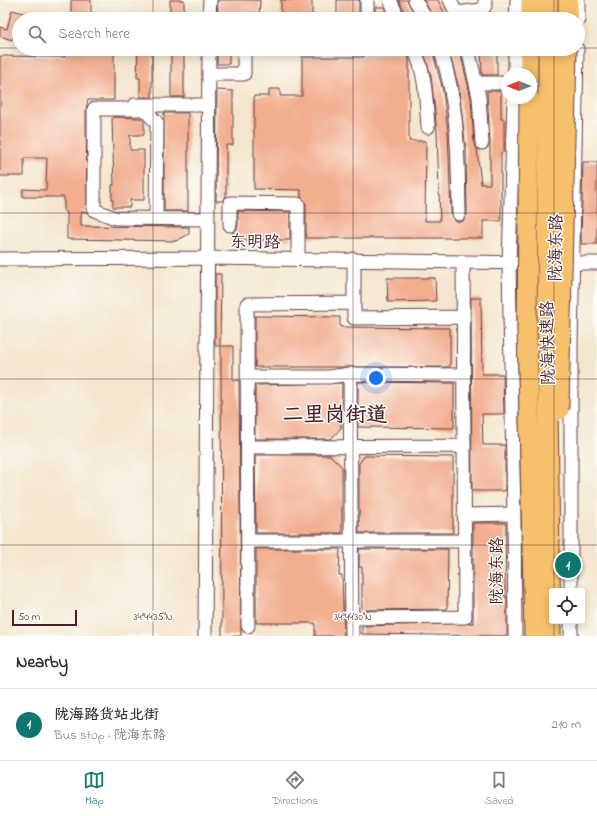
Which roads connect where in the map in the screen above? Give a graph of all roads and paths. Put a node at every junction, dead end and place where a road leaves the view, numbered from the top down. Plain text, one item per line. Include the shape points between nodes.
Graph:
1 (210, 0) edge
2 (367, 0) edge
3 (390, 0) edge
4 (415, 0) edge
5 (450, 0) edge
6 (485, 0) edge
7 (517, 0) edge
8 (531, 0) edge
9 (548, 0) edge
10 (568, 0) edge
11 (578, 0) edge
12 (209, 12) edge
13 (367, 12) edge
14 (396, 12) edge
15 (422, 12) edge
16 (456, 12) edge
17 (474, 12) edge
18 (516, 12) edge
19 (530, 12) edge
20 (548, 12) edge
21 (568, 12) edge
22 (578, 12) edge
23 (209, 56) edge
24 (244, 56) edge
25 (416, 56) edge
26 (442, 56) edge
27 (470, 56) edge
28 (515, 56) edge
29 (530, 56) edge
30 (548, 56) edge
31 (567, 56) edge
32 (577, 56) edge
33 (515, 68) edge
34 (530, 68) edge
35 (209, 74) junction
36 (476, 84) junction
37 (501, 84) edge
38 (514, 104) edge
39 (529, 104) edge
40 (96, 105) dead end
41 (208, 106) junction
42 (428, 127) dead end
43 (482, 143) dead end
44 (459, 214) dead end
45 (156, 218) junction
46 (207, 218) junction
47 (230, 225) dead end
48 (207, 258) junction
49 (0, 259) edge
50 (298, 259) junction
51 (354, 260) junction
52 (463, 262) junction
53 (573, 263) junction
54 (597, 263) edge
55 (509, 264) junction
56 (354, 303) junction
57 (462, 317) junction
58 (350, 374) junction
59 (462, 375) junction
60 (248, 377) junction
61 (248, 446) junction
62 (350, 446) junction
63 (463, 446) junction
64 (550, 500) junction
65 (514, 514) junction
66 (464, 515) junction
67 (248, 541) junction
68 (351, 541) junction
69 (464, 541) junction
70 (571, 588) edge
71 (352, 618) junction
72 (571, 624) edge
73 (248, 626) dead end
74 (205, 636) edge
75 (352, 636) edge
76 (515, 636) edge
77 (534, 636) edge
78 (551, 636) edge
79 (571, 636) edge

1 - 12 street
2 - 13 street
3 - 14 street
4 - 15 street
5 - 16 street
6 - 17 street via 482,10
7 - 18 street
8 - 19 highway
9 - 20 highway
10 - 21 highway
11 - 22 street
23 - 35 street
24 - 35 street via 244,74
25 - 42 street via 425,90
26 - 44 street via 452,94 458,144
27 - 36 street
28 - 33 street
29 - 34 highway
30 - 64 highway, 陇海快速路, bridge via 547,330
31 - 64 highway, bridge via 561,382
32 - 53 street, 陇海东路
35 - 41 street
36 - 37 street
36 - 43 street
38 - 55 street, 陇海东路
39 - 77 highway, 陇海快速路, bridge via 527,321
40 - 41 street
41 - 46 street
45 - 45 street via 116,218 94,210 94,109 144,109 156,122
45 - 46 street
46 - 48 street
47 - 50 street via 230,203 298,204
48 - 49 street, 东明路
48 - 50 street, 东明路
48 - 74 street
50 - 51 street, 东明路
51 - 52 street, 东明路
51 - 56 street
52 - 55 street, 东明路
52 - 57 street
53 - 54 street, 东明路
53 - 55 street, 东明路
53 - 70 street, 陇海东路
55 - 65 street, 陇海东路
56 - 57 street via 354,318
56 - 60 street via 247,304
57 - 59 street
58 - 59 street
58 - 60 street via 329,377
58 - 62 street
59 - 63 street
60 - 61 street
61 - 62 street
61 - 67 street
62 - 63 street
62 - 68 street
63 - 66 street
64 - 78 highway, 陇海快速路, bridge
65 - 66 street
65 - 76 street, 陇海东路
66 - 69 street
67 - 68 street
67 - 73 street
68 - 69 street
68 - 71 street
69 - 71 street via 465,617
71 - 75 street
72 - 79 street

